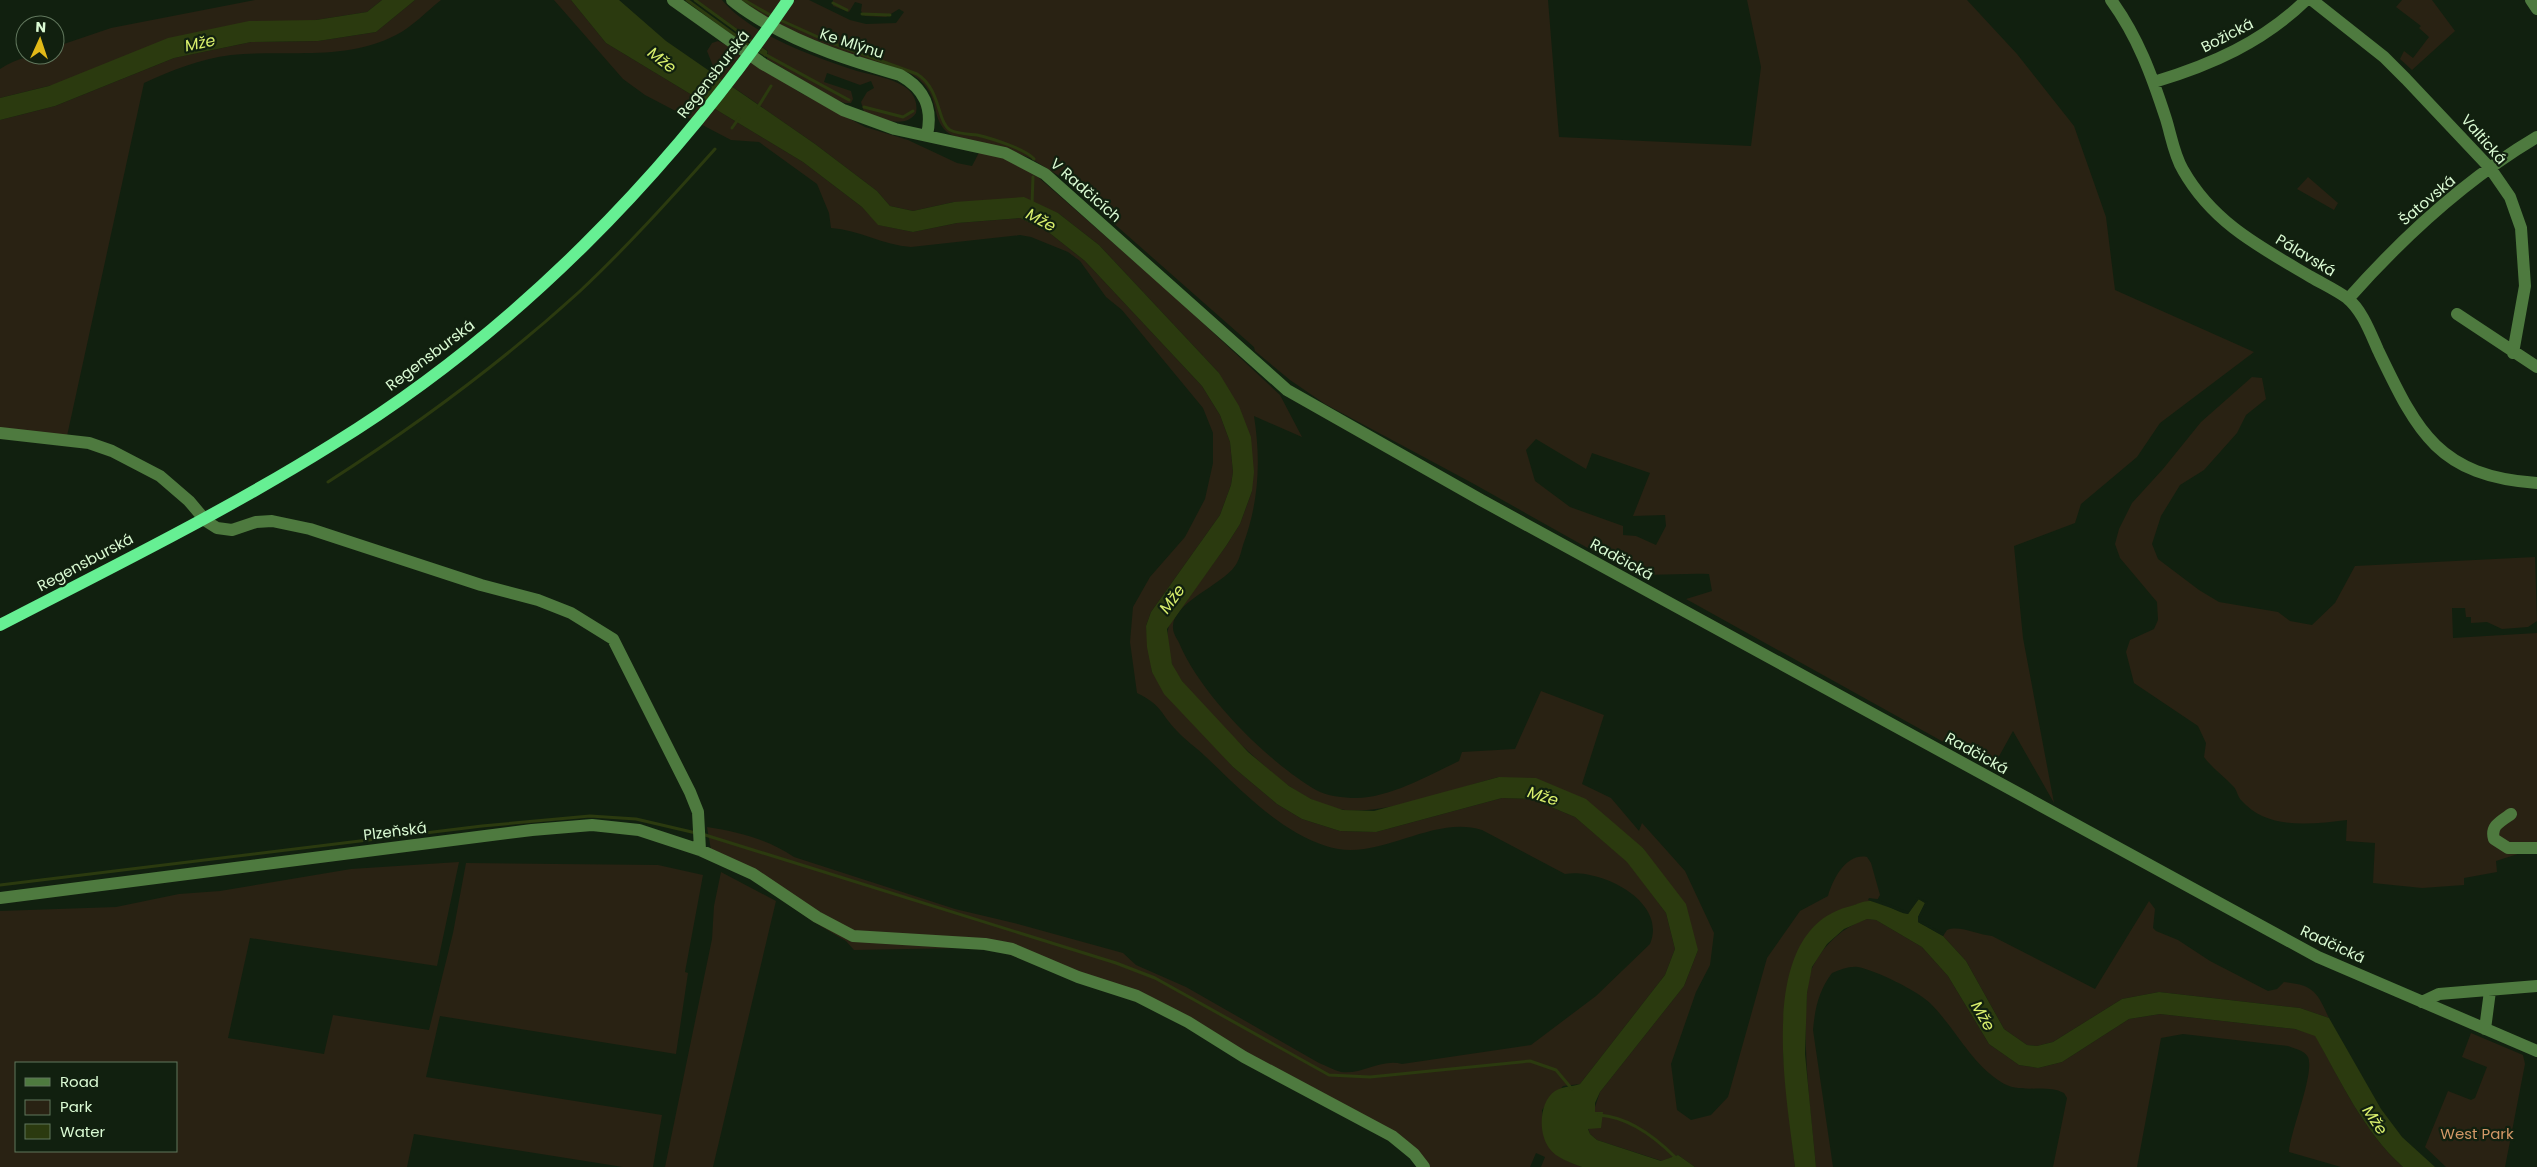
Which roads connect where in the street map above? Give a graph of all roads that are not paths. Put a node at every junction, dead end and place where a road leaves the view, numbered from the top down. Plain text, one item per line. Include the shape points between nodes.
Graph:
1 (673, 0) edge
2 (732, 0) edge
3 (788, 0) edge
4 (2111, 0) edge
5 (2306, 0) edge
6 (2312, 0) edge
7 (2531, 0) edge
8 (2537, 9) edge
9 (2154, 82) junction
10 (928, 136) junction
11 (2537, 137) edge
12 (2490, 168) junction
13 (2348, 299) junction
14 (2457, 314) dead end
15 (2513, 353) junction
16 (2537, 367) edge
17 (0, 433) edge
18 (1413, 462) joint
19 (2537, 483) edge
20 (0, 625) edge
21 (2511, 814) dead end
22 (700, 846) junction
23 (2537, 848) edge
24 (0, 898) edge
25 (2537, 986) edge
26 (2490, 991) junction
27 (2422, 1002) junction
28 (2485, 1029) junction
29 (2537, 1051) edge
30 (1424, 1167) edge

1 - 10 street, V Radčicích via 740,49 822,99 862,118
2 - 10 street, Ke Mlýnu via 750,14 802,42 911,81 927,102 930,118
3 - 20 main road, Regensburská, bridge via 711,104 635,193 562,266 464,350 382,412 326,448 206,516
4 - 9 street, Pálavská via 2127,21 2148,62
5 - 9 street, Božická via 2281,22 2240,49
6 - 12 street, Valtická via 2384,57
7 - 8 street
9 - 13 street, Pálavská via 2182,168 2212,211 2243,237
10 - 18 street, V Radčicích via 1006,153 1045,174 1287,390
11 - 12 street, Šatovská
12 - 13 street, Šatovská via 2424,221
12 - 15 street, Valtická via 2510,197 2521,228 2525,286
13 - 19 street, Pálavská via 2365,321 2402,401 2424,435 2442,451 2478,472
14 - 15 street
15 - 16 street
17 - 22 street via 89,443 112,450 160,476 217,528 232,530 256,522 272,521 310,529 572,613 613,639 690,792 698,812
18 - 27 street, Radčická via 2318,957
21 - 23 street via 2495,826 2494,839 2508,848
22 - 24 street, Plzeňská via 639,830 592,825
22 - 30 street, Plzeňská via 753,874 782,895 853,936 985,944 1012,949 1078,977 1137,996 1392,1136
25 - 26 street
26 - 27 street via 2439,994
26 - 28 street
27 - 28 street, Radčická
28 - 29 street, Radčická

